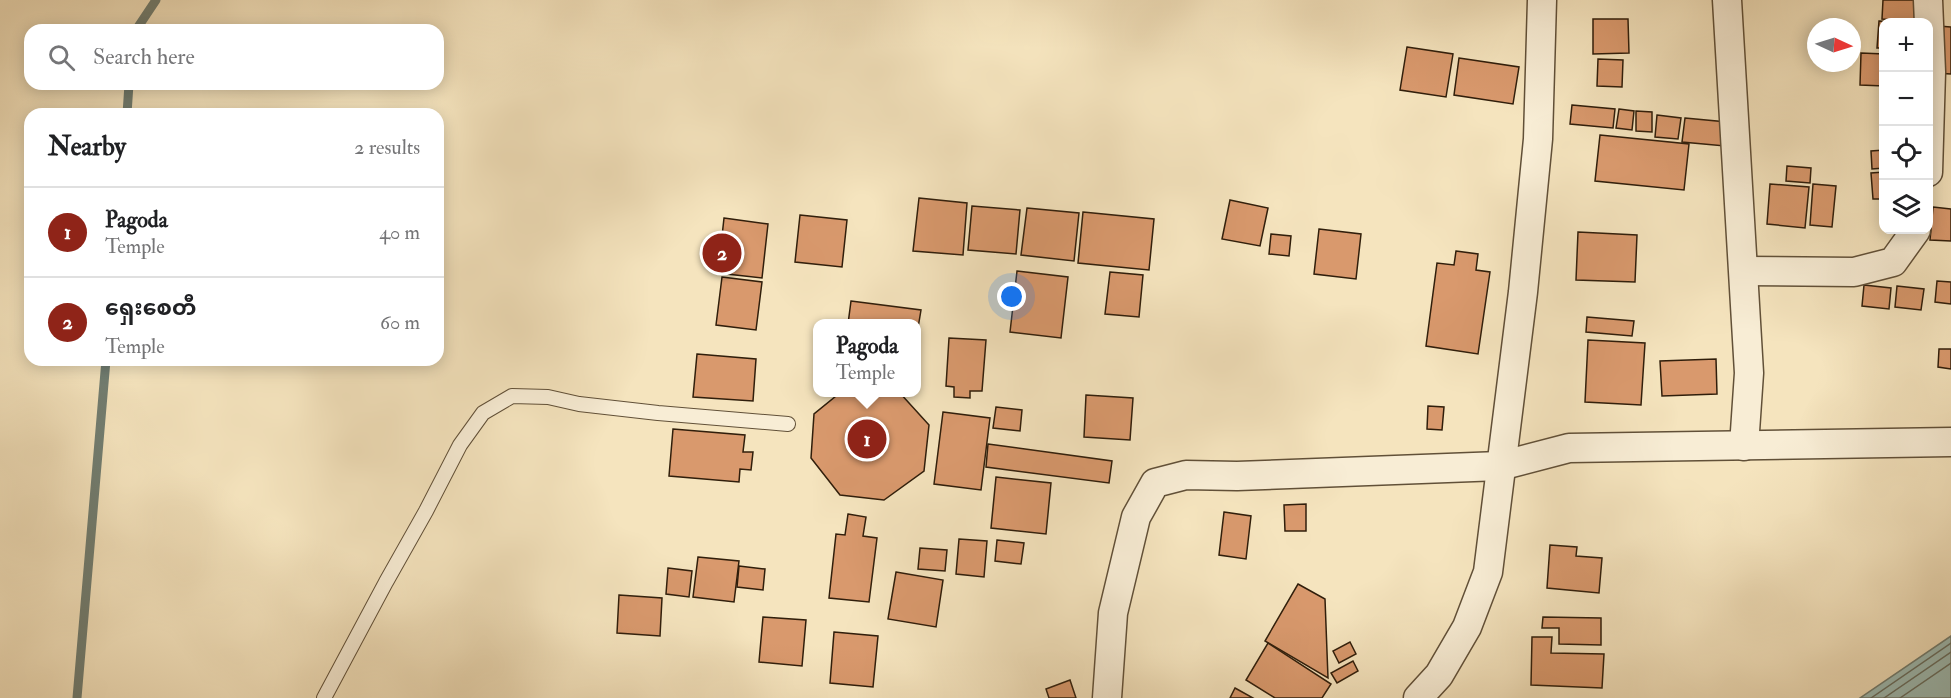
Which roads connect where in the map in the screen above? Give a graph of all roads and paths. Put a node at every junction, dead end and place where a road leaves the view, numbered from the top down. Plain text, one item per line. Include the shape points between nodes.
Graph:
1 (1542, 0) edge
2 (1727, 0) edge
3 (1928, 0) edge
4 (1930, 126) edge
5 (1913, 234) edge
6 (1744, 271) junction
7 (788, 424) dead end
8 (1951, 442) edge
9 (1744, 446) junction
10 (1500, 466) junction
11 (324, 698) edge
12 (1107, 698) edge
13 (1418, 698) edge

1 - 10 street via 1538,139
2 - 6 street
3 - 4 street
5 - 6 street via 1893,262 1854,272
6 - 9 street via 1749,373
7 - 11 lane via 579,404 548,397 512,396 483,412 460,445
8 - 9 street
9 - 10 street via 1569,448
10 - 12 street via 1186,475 1155,483 1136,517 1113,613
10 - 13 street via 1488,572 1467,627 1439,675

